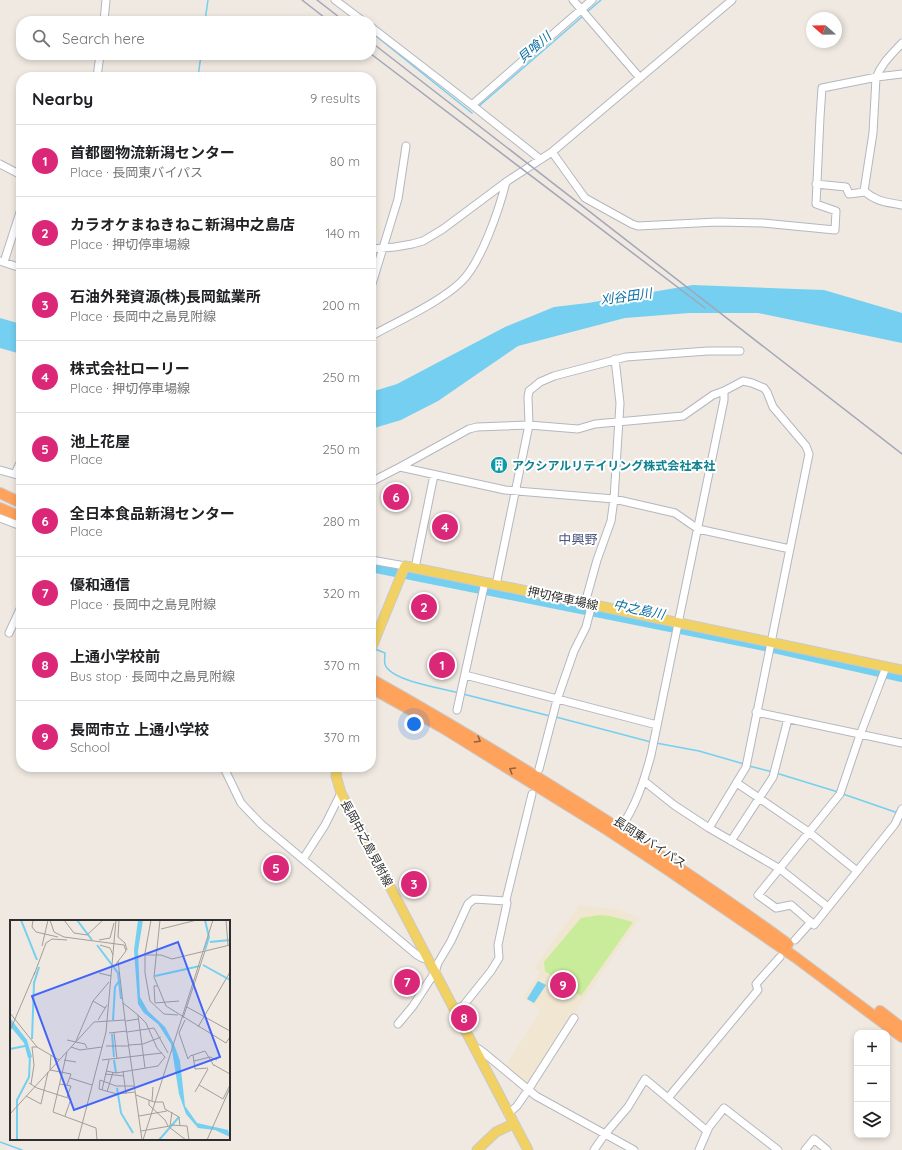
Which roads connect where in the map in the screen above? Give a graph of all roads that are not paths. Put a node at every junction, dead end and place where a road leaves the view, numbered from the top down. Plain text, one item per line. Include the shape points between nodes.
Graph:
1 (106, 0) edge
2 (335, 0) edge
3 (573, 0) edge
4 (592, 0) edge
5 (732, 0) edge
6 (581, 10) junction
7 (104, 16) edge
8 (356, 16) edge
9 (376, 31) edge
10 (902, 43) edge
11 (99, 60) edge
12 (98, 72) edge
13 (902, 74) edge
14 (877, 77) junction
15 (640, 78) junction
16 (472, 104) junction
17 (406, 146) dead end
18 (552, 152) junction
19 (540, 159) junction
20 (0, 164) edge
21 (16, 172) edge
22 (506, 182) junction
23 (816, 184) junction
24 (866, 192) junction
25 (902, 205) edge
26 (16, 223) edge
27 (384, 248) junction
28 (376, 249) edge
29 (2, 261) edge
30 (16, 266) edge
31 (376, 272) edge
32 (376, 333) edge
33 (740, 351) dead end
34 (615, 360) junction
35 (724, 392) junction
36 (619, 422) junction
37 (529, 425) junction
38 (400, 467) junction
39 (0, 470) edge
40 (16, 474) edge
41 (434, 475) junction
42 (376, 479) edge
43 (514, 491) junction
44 (0, 493) edge
45 (614, 499) junction
46 (0, 500) edge
47 (10, 508) edge
48 (8, 520) junction
49 (0, 524) edge
50 (16, 524) edge
51 (698, 529) junction
52 (790, 549) junction
53 (376, 561) edge
54 (404, 566) junction
55 (415, 568) junction
56 (485, 582) junction
57 (496, 585) junction
58 (589, 604) junction
59 (16, 617) edge
60 (677, 627) junction
61 (9, 632) dead end
62 (376, 636) edge
63 (771, 642) junction
64 (886, 667) junction
65 (902, 670) edge
66 (466, 676) junction
67 (376, 682) edge
68 (376, 691) edge
69 (557, 700) junction
70 (457, 710) dead end
71 (756, 712) junction
72 (788, 719) junction
73 (657, 725) junction
74 (860, 735) junction
75 (902, 743) edge
76 (539, 770) dead end
77 (226, 772) edge
78 (336, 772) edge
79 (644, 781) junction
80 (737, 783) junction
81 (341, 793) junction
82 (532, 794) dead end
83 (759, 799) junction
84 (902, 809) edge
85 (709, 828) junction
86 (620, 829) junction
87 (810, 833) junction
88 (731, 841) junction
89 (303, 859) junction
90 (780, 869) junction
91 (857, 871) junction
92 (506, 901) junction
93 (828, 907) junction
94 (811, 922) junction
95 (795, 940) dead end
96 (780, 957) dead end
97 (428, 959) junction
98 (435, 972) junction
99 (455, 1010) junction
100 (574, 1018) dead end
101 (398, 1024) dead end
102 (902, 1028) edge
103 (902, 1037) edge
104 (476, 1050) junction
105 (528, 1090) junction
106 (668, 1098) junction
107 (508, 1114) junction
108 (513, 1124) junction
109 (707, 1132) junction
110 (605, 1134) junction
111 (477, 1150) edge
112 (528, 1150) edge
113 (594, 1150) edge
114 (634, 1150) edge
115 (698, 1150) edge
116 (778, 1150) edge
117 (805, 1150) edge
118 (827, 1150) edge

1 - 7 street
2 - 8 street
3 - 6 street
4 - 6 street
5 - 15 street
6 - 15 street
6 - 16 street
9 - 16 street
10 - 14 street via 886,60
11 - 12 street
13 - 14 street
14 - 23 street via 822,88
14 - 24 street via 873,133 864,191
15 - 18 street
16 - 19 street
17 - 27 street via 398,200
18 - 19 street
18 - 23 street via 585,198 638,226 717,222 763,223 835,230 836,211 816,204
19 - 22 street
20 - 21 street
22 - 27 street via 432,236 412,244
22 - 32 street via 483,248 467,275 452,290
23 - 24 street via 846,187 849,194
24 - 25 street via 868,196 879,201
26 - 29 street
27 - 28 street
27 - 31 street
29 - 30 street
33 - 34 street via 708,351
34 - 36 street via 620,403
34 - 37 street via 540,382 530,391 528,397
35 - 36 street via 713,394 683,416
35 - 51 street
35 - 52 street via 743,381 764,388 773,408 809,450
36 - 37 street via 594,424 578,429
36 - 45 street
37 - 38 street via 469,429
37 - 43 street
38 - 41 street
38 - 42 street
39 - 40 street
41 - 43 street
41 - 55 street
43 - 45 street
43 - 57 street
44 - 47 highway
45 - 51 street via 675,513
45 - 58 street via 611,521 596,560
46 - 47 highway
47 - 48 street
48 - 49 street
48 - 50 street
51 - 52 street
51 - 60 street
52 - 63 street
53 - 54 street
54 - 55 main road, 押切停車場線
54 - 62 main road
55 - 56 main road, 押切停車場線
56 - 57 main road, 押切停車場線
56 - 66 street
57 - 58 main road, 押切停車場線
58 - 60 main road, 押切停車場線
58 - 69 street via 586,627 574,651
59 - 61 street
60 - 63 main road, 押切停車場線
60 - 73 street
63 - 64 main road, 押切停車場線
63 - 71 street
64 - 65 main road, 押切停車場線
64 - 74 street
66 - 69 street
66 - 70 street
67 -> 86 highway, 長岡東バイパス via 465,732
103 -> 68 highway, 長岡東バイパス via 795,957 666,868 443,728
69 - 73 street
69 - 76 street
71 - 72 street
71 - 80 street via 746,767
72 - 74 street
72 - 83 street via 776,769
73 - 79 street
74 - 75 street
74 - 87 street via 840,794
77 - 89 street via 241,803 261,824
78 - 81 main road, 長岡中之島見附線
79 - 85 street via 674,806
79 - 86 street
80 - 83 street
80 - 85 street
81 - 89 street via 325,825
81 - 97 main road, 長岡中之島見附線
82 - 92 street
83 - 87 street
83 - 88 street
84 - 91 street via 895,824
85 - 88 street
86 - 102 highway, 長岡東バイパス via 758,922
87 - 90 street
87 - 91 street
88 - 90 street
89 - 97 street via 422,958
90 - 93 street
90 - 94 street via 758,895 776,908 791,905
91 - 93 street
92 - 98 street via 471,901
92 - 99 street via 498,945 499,958 463,1006
93 - 94 street via 814,925
94 - 95 street
96 - 106 street via 756,984 758,990
97 - 98 main road, 長岡中之島見附線
98 - 99 main road, 長岡中之島見附線
98 - 101 street
99 - 104 main road, 長岡中之島見附線
100 - 105 street
104 - 105 street via 483,1052
104 - 107 main road, 長岡中之島見附線
105 - 107 street
105 - 110 street
106 - 109 street
106 - 110 street via 645,1079 628,1107
107 - 108 main road, 長岡中之島見附線
108 - 111 main road via 496,1132
108 - 112 main road, 長岡中之島見附線
109 - 115 street
109 - 116 street via 724,1108
110 - 113 street
110 - 114 street
117 - 118 street via 814,1139

